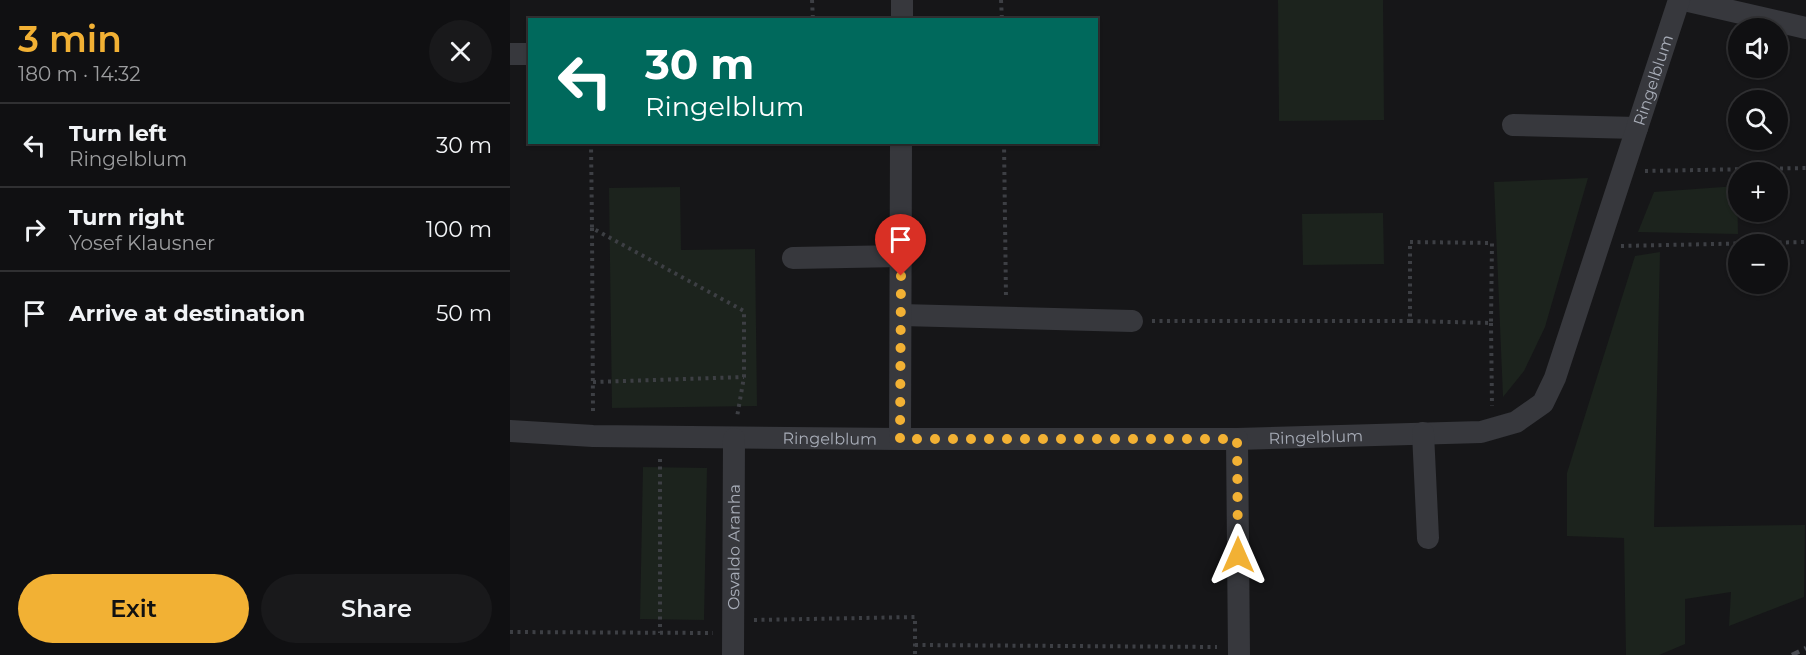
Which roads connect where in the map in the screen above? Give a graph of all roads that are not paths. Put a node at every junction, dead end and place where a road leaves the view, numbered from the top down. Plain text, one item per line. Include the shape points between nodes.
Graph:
1 (902, 0) edge
2 (1679, 0) edge
3 (1684, 0) edge
4 (902, 18) edge
5 (1806, 27) edge
6 (510, 54) edge
7 (528, 54) edge
8 (1513, 124) dead end
9 (1637, 128) junction
10 (902, 144) edge
11 (901, 256) junction
12 (793, 258) dead end
13 (901, 315) junction
14 (1132, 321) road end
15 (510, 431) edge
16 (1423, 433) junction
17 (734, 439) junction
18 (900, 439) junction
19 (1237, 439) junction
20 (1428, 537) dead end
21 (733, 636) edge
22 (1239, 651) edge

1 - 4 street
2 - 9 street, Ringelblum
3 - 5 street
6 - 7 street
8 - 9 street
9 - 16 street, Ringelblum via 1544,404 1516,422 1481,432
10 - 11 street
11 - 12 street
11 - 13 street
13 - 14 street
13 - 18 street
15 - 17 street, Ringelblum
16 - 19 street, Ringelblum
16 - 20 street
17 - 18 street, Ringelblum
17 - 21 street, Osvaldo Aranha
18 - 19 street, Ringelblum
19 - 22 street

